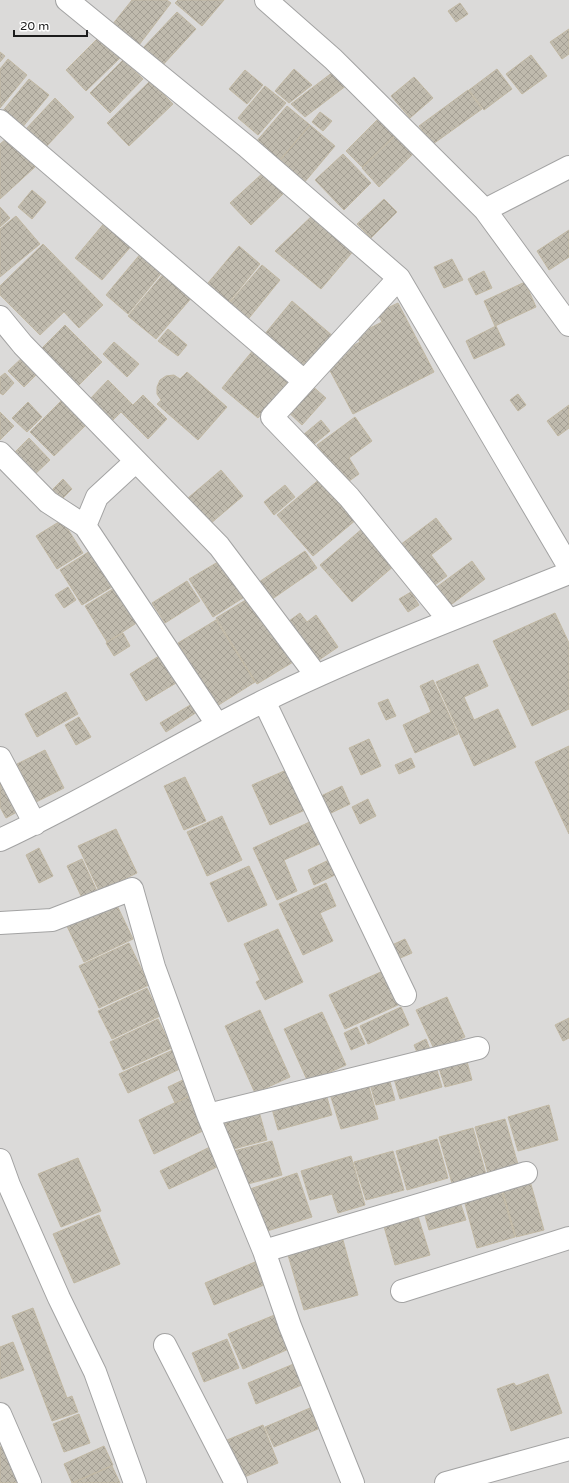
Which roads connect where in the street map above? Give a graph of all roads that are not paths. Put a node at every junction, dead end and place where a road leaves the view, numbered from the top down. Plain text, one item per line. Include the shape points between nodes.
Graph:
1 (67, 0) edge
2 (266, 0) edge
3 (0, 121) edge
4 (569, 167) edge
5 (485, 210) junction
6 (399, 278) junction
7 (0, 317) edge
8 (569, 325) edge
9 (304, 382) junction
10 (0, 453) edge
11 (136, 461) junction
12 (85, 526) junction
13 (569, 567) edge
14 (569, 573) edge
15 (449, 620) junction
16 (316, 676) junction
17 (264, 701) junction
18 (217, 724) junction
19 (0, 758) edge
20 (35, 824) junction
21 (0, 840) edge
22 (0, 923) edge
23 (405, 995) dead end
24 (478, 1048) dead end
25 (208, 1115) junction
26 (0, 1160) edge
27 (526, 1173) dead end
28 (569, 1238) edge
29 (264, 1251) junction
30 (402, 1291) dead end
31 (165, 1345) dead end
32 (0, 1414) edge
33 (569, 1449) edge
34 (30, 1483) edge
35 (135, 1483) edge
36 (236, 1483) edge
37 (353, 1483) edge
38 (446, 1483) edge

1 - 6 street via 246,146
2 - 5 street via 333,59
3 - 9 street
4 - 5 street
5 - 8 street
6 - 9 street
6 - 13 street
7 - 11 street via 22,345
9 - 15 street via 272,417 349,497
10 - 12 street via 48,502
11 - 12 street via 97,497
11 - 16 street via 219,546
12 - 18 street
14 - 15 street
15 - 16 street
16 - 17 street
17 - 18 street
17 - 23 street
18 - 20 street
19 - 20 street
20 - 21 street
22 - 25 street via 52,920 132,889 154,967
24 - 25 street
25 - 29 street
26 - 35 street via 59,1298 95,1372
27 - 29 street
28 - 30 street
29 - 37 street via 290,1326
31 - 36 street
32 - 34 street
33 - 38 street

